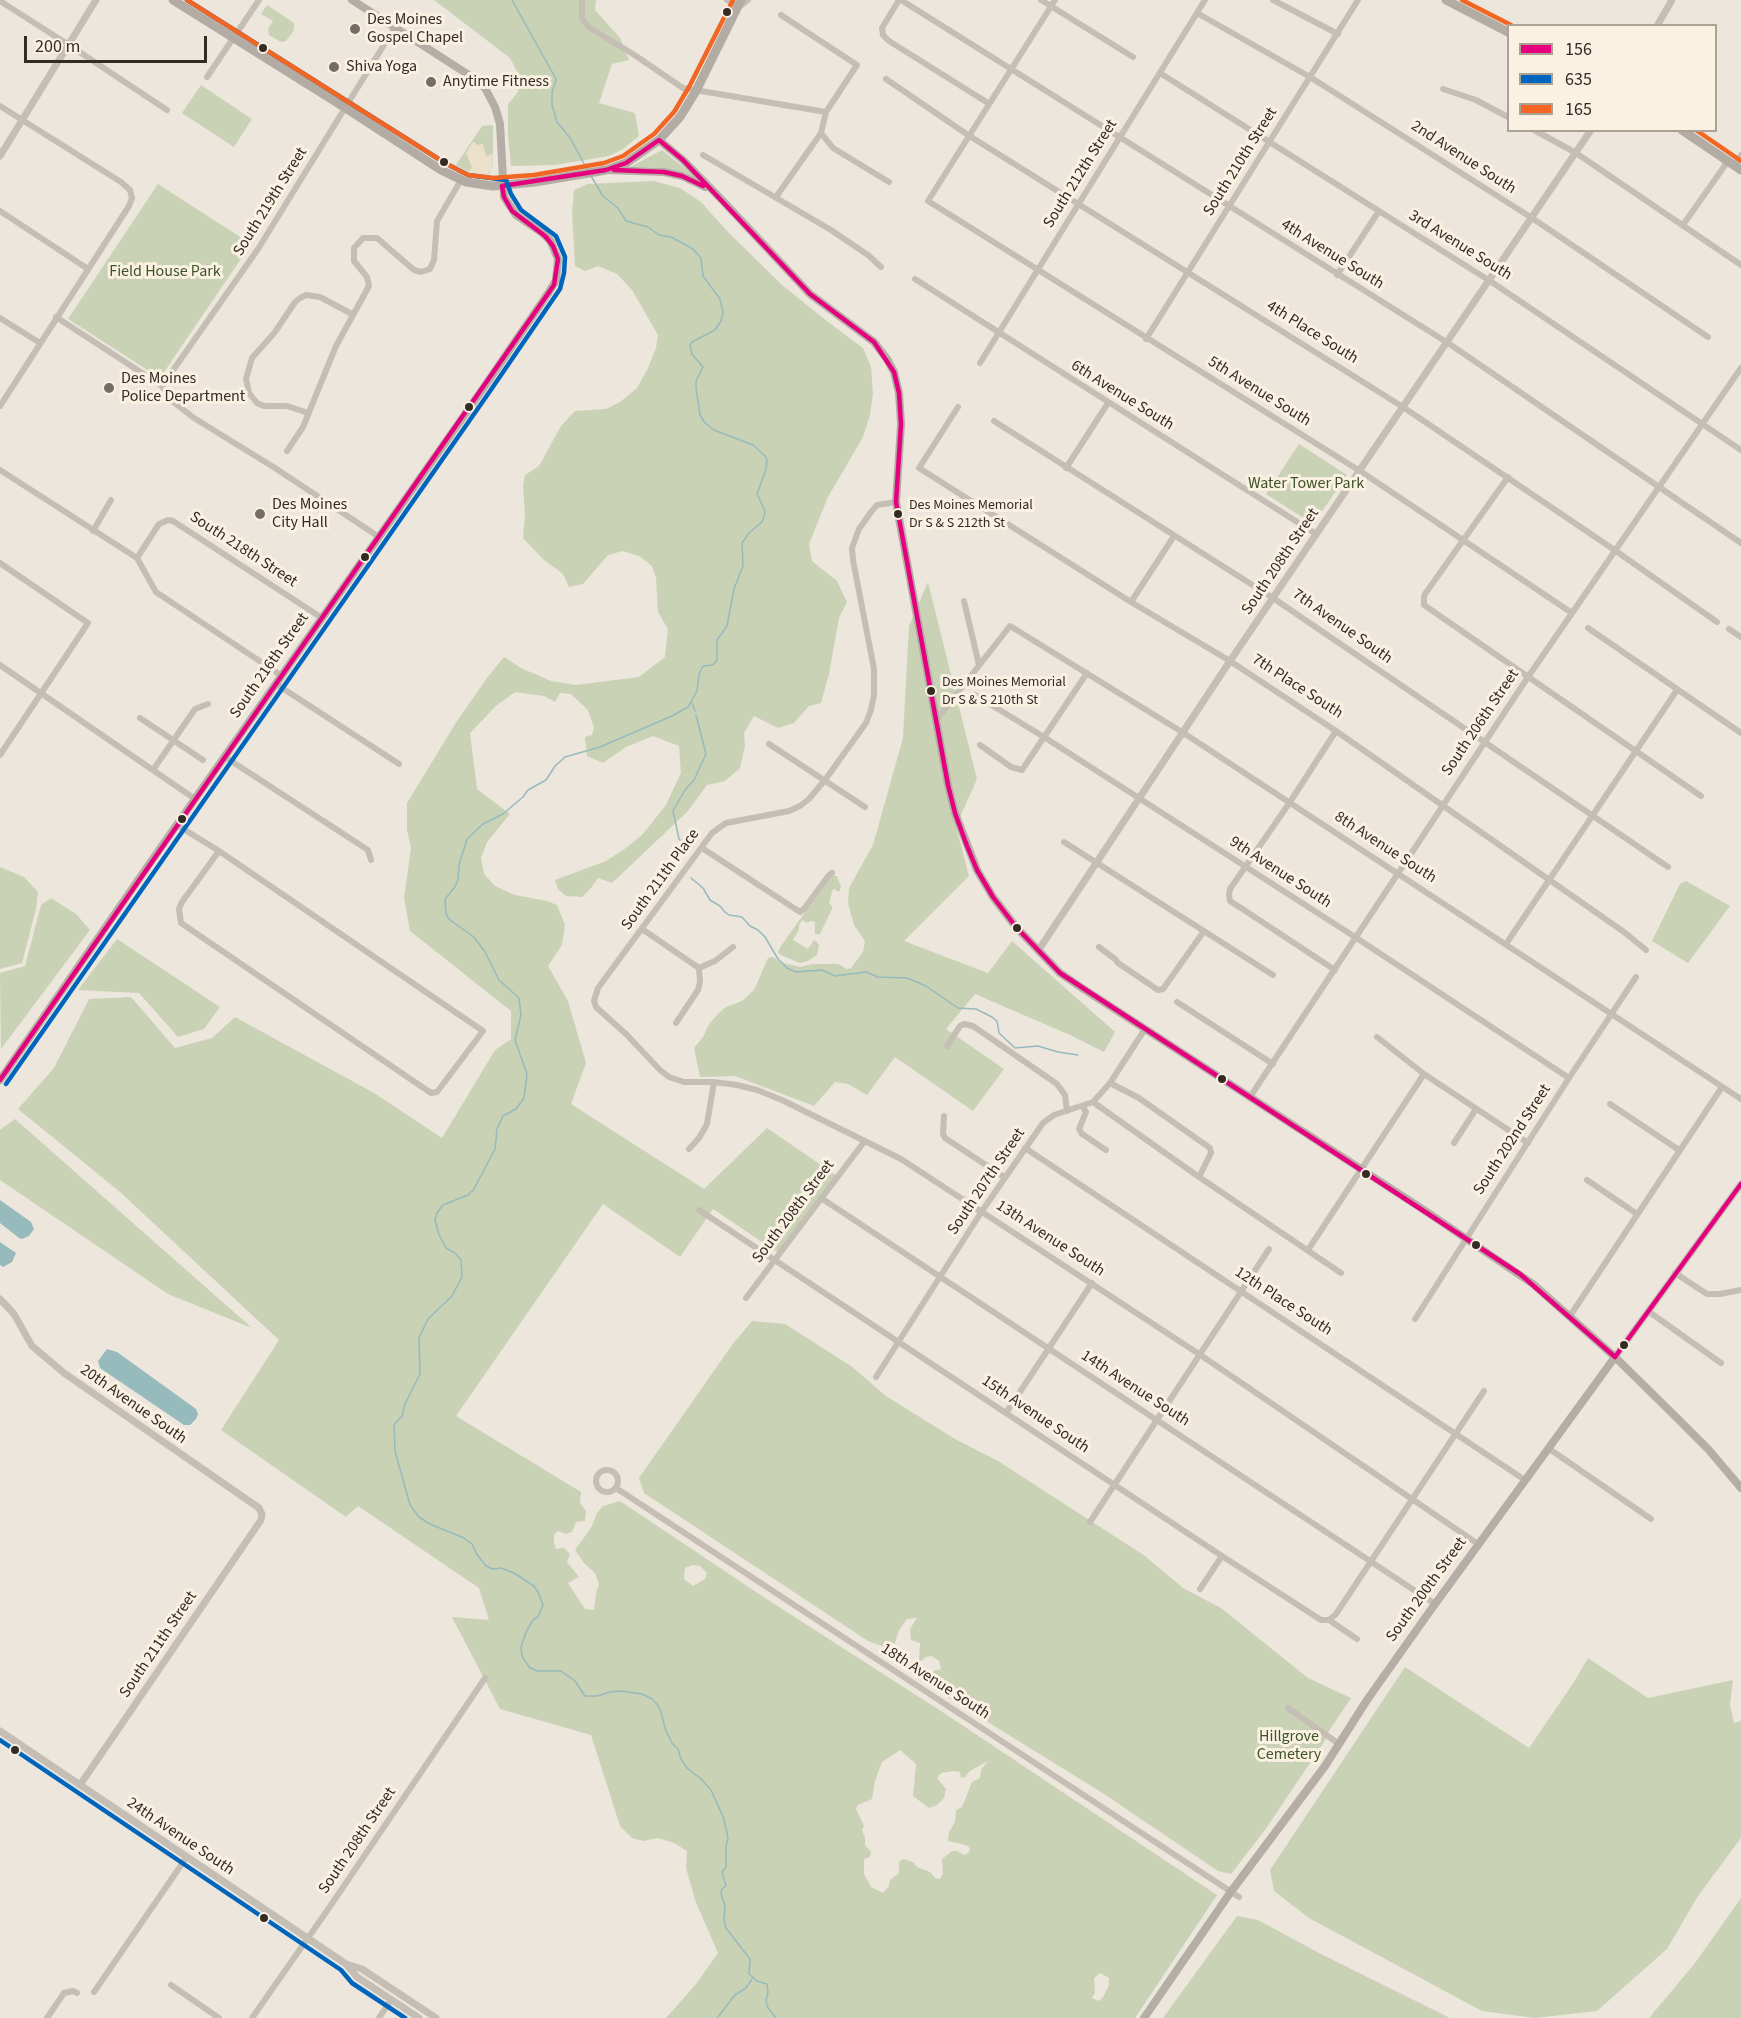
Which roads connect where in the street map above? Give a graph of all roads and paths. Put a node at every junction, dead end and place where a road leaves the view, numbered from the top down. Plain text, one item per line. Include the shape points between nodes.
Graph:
1 (96, 0) edge
2 (173, 0) edge
3 (259, 0) edge
4 (352, 0) edge
5 (582, 0) edge
6 (727, 0) edge
7 (748, 0) edge
8 (900, 0) edge
9 (1041, 0) edge
10 (1205, 0) edge
11 (1273, 0) edge
12 (1358, 0) edge
13 (1446, 0) edge
14 (1672, 0) edge
15 (0, 1) edge
16 (1053, 3) edge
17 (740, 4) edge
18 (1197, 13) junction
19 (781, 15) dead end
20 (1658, 24) edge
21 (395, 27) junction
22 (1507, 31) edge
23 (1338, 34) junction
24 (234, 38) junction
25 (69, 45) junction
26 (1133, 57) dead end
27 (1010, 69) junction
28 (1160, 73) junction
29 (207, 77) dead end
30 (1310, 77) junction
31 (886, 79) dead end
32 (1443, 89) dead end
33 (696, 91) junction
34 (988, 104) junction
35 (0, 106) edge
36 (344, 107) junction
37 (167, 110) dead end
38 (826, 112) junction
39 (1507, 116) edge
40 (23, 120) junction
41 (1538, 132) edge
42 (1590, 132) edge
43 (1685, 132) edge
44 (821, 133) junction
45 (968, 135) junction
46 (1119, 139) junction
47 (659, 140) junction
48 (1270, 142) junction
49 (1576, 153) junction
50 (703, 155) dead end
51 (1741, 155) edge
52 (0, 156) edge
53 (1734, 166) edge
54 (606, 170) junction
55 (461, 180) junction
56 (889, 182) dead end
57 (502, 186) junction
58 (776, 197) junction
59 (722, 200) junction
60 (1078, 204) junction
61 (1229, 207) junction
62 (0, 211) edge
63 (1379, 211) junction
64 (1532, 218) junction
65 (1683, 225) junction
66 (1741, 265) edge
67 (881, 267) dead end
68 (1037, 268) junction
69 (88, 269) junction
70 (1188, 272) junction
71 (1337, 275) junction
72 (915, 279) dead end
73 (1490, 280) junction
74 (352, 314) junction
75 (56, 317) junction
76 (0, 318) edge
77 (998, 333) junction
78 (1708, 337) dead end
79 (1146, 339) junction
80 (40, 343) junction
81 (1448, 343) junction
82 (980, 363) dead end
83 (1741, 368) edge
84 (162, 386) junction
85 (1108, 403) junction
86 (0, 406) edge
87 (958, 407) dead end
88 (1403, 407) junction
89 (308, 413) junction
90 (994, 421) dead end
91 (1702, 424) junction
92 (1741, 450) edge
93 (287, 451) dead end
94 (1066, 468) junction
95 (0, 470) edge
96 (1360, 471) junction
97 (1508, 477) junction
98 (1659, 487) junction
99 (111, 500) dead end
100 (896, 502) junction
101 (93, 531) junction
102 (1316, 534) junction
103 (1174, 536) junction
104 (379, 537) junction
105 (1463, 541) junction
106 (1741, 543) edge
107 (1616, 550) junction
108 (137, 558) junction
109 (0, 563) edge
110 (1273, 598) junction
111 (964, 601) dead end
112 (1131, 602) junction
113 (1572, 614) junction
114 (322, 618) junction
115 (1717, 622) dead end
116 (1588, 628) dead end
117 (1729, 629) dead end
118 (1741, 637) edge
119 (1230, 661) junction
120 (0, 665) edge
121 (979, 665) junction
122 (1087, 673) junction
123 (282, 675) junction
124 (1528, 677) junction
125 (276, 684) junction
126 (1677, 690) junction
127 (42, 694) junction
128 (975, 695) dead end
129 (208, 704) dead end
130 (140, 718) dead end
131 (937, 719) junction
132 (1336, 731) junction
133 (1182, 732) junction
134 (1741, 733) edge
135 (1044, 737) junction
136 (173, 740) junction
137 (1485, 742) junction
138 (769, 744) dead end
139 (980, 745) dead end
140 (1636, 751) junction
141 (0, 755) edge
142 (225, 757) junction
143 (203, 760) dead end
144 (399, 764) dead end
145 (153, 770) junction
146 (825, 780) junction
147 (1701, 796) dead end
148 (195, 799) junction
149 (1139, 799) junction
150 (1290, 802) junction
151 (1442, 805) junction
152 (865, 807) dead end
153 (1592, 815) junction
154 (177, 825) junction
155 (1064, 842) dead end
156 (702, 848) junction
157 (219, 851) junction
158 (371, 860) dead end
159 (1097, 863) junction
160 (1245, 867) junction
161 (1668, 867) dead end
162 (832, 873) dead end
163 (1397, 873) junction
164 (1549, 880) junction
165 (642, 929) junction
166 (1204, 930) junction
167 (1355, 937) junction
168 (1506, 944) junction
169 (733, 947) dead end
170 (1099, 947) dead end
171 (1646, 950) dead end
172 (1038, 951) junction
173 (699, 968) junction
174 (1335, 969) junction
175 (1273, 975) dead end
176 (1636, 977) dead end
177 (594, 1001) joint
178 (1177, 1002) dead end
179 (1612, 1013) junction
180 (676, 1023) dead end
181 (1145, 1029) junction
182 (1377, 1037) dead end
183 (947, 1046) dead end
184 (1273, 1064) junction
185 (1424, 1074) junction
186 (1569, 1078) junction
187 (0, 1080) edge
188 (714, 1082) junction
189 (1110, 1083) junction
190 (1722, 1087) junction
191 (1250, 1097) junction
192 (1741, 1099) edge
193 (1093, 1102) junction
194 (1610, 1104) dead end
195 (1083, 1107) junction
196 (1476, 1109) junction
197 (1067, 1111) junction
198 (944, 1116) dead end
199 (864, 1142) junction
200 (1454, 1143) dead end
201 (1528, 1143) junction
202 (1025, 1148) junction
203 (688, 1149) dead end
204 (1106, 1150) dead end
205 (1679, 1150) junction
206 (1360, 1170) junction
207 (1199, 1177) junction
208 (1004, 1178) junction
209 (1587, 1180) dead end
210 (1741, 1184) edge
211 (821, 1197) junction
212 (699, 1210) dead end
213 (982, 1211) junction
214 (1637, 1214) junction
215 (1466, 1239) junction
216 (1269, 1249) dead end
217 (1308, 1250) junction
218 (775, 1260) junction
219 (1341, 1273) dead end
220 (1675, 1274) junction
221 (940, 1276) junction
222 (1092, 1283) junction
223 (1741, 1290) edge
224 (1242, 1292) junction
225 (746, 1298) dead end
226 (0, 1299) edge
227 (1648, 1311) junction
228 (1570, 1316) junction
229 (1415, 1319) dead end
230 (899, 1342) junction
231 (1048, 1348) junction
232 (1199, 1354) junction
233 (1615, 1357) junction
234 (1721, 1363) dead end
235 (876, 1377) dead end
236 (1484, 1391) dead end
237 (1006, 1413) junction
238 (1157, 1420) junction
239 (1457, 1433) junction
240 (1548, 1448) junction
241 (1525, 1480) junction
242 (1114, 1484) junction
243 (616, 1488) dead end
244 (1741, 1488) edge
245 (1413, 1499) junction
246 (1651, 1518) dead end
247 (261, 1520) joint
248 (1090, 1522) dead end
249 (1478, 1544) junction
250 (1222, 1556) junction
251 (1371, 1562) junction
252 (1200, 1589) dead end
253 (1435, 1604) junction
254 (1329, 1620) junction
255 (1357, 1639) dead end
256 (485, 1678) dead end
257 (1288, 1708) dead end
258 (0, 1731) edge
259 (1339, 1744) junction
260 (80, 1785) junction
261 (186, 1858) junction
262 (1230, 1893) junction
263 (1239, 1897) dead end
264 (308, 1939) junction
265 (346, 1964) junction
266 (171, 1985) dead end
267 (94, 1992) dead end
268 (77, 1993) dead end
269 (391, 2000) junction
270 (47, 2018) edge
271 (219, 2018) edge
272 (252, 2018) edge
273 (379, 2018) edge
274 (419, 2018) edge
275 (436, 2018) edge
276 (1144, 2018) edge

1 - 25 street
2 - 24 main road
3 - 24 street
4 - 21 main road
5 - 33 street via 582,19 590,28 683,88
6 - 17 street
7 - 17 street
8 - 27 street, 4th Avenue South
8 - 34 street via 882,28 883,35
9 - 16 street
10 - 18 street, South 212th Street
11 - 23 street
12 - 23 street, South 210th Street
13 - 22 main road
14 - 20 street
15 - 25 street
16 - 26 street
16 - 27 street
17 - 33 main road
18 - 28 street, South 212th Street
18 - 30 street, 2nd Avenue South
19 - 38 street via 857,65
21 - 36 street, South 219th Street
21 - 57 main road via 485,88 500,124
23 - 30 street, South 210th Street
24 - 29 street
24 - 36 main road
25 - 37 street
25 - 40 street
27 - 34 street
27 - 46 street, 4th Avenue South
28 - 46 street, South 212th Street
28 - 48 street, 3rd Avenue South
30 - 48 street, South 210th Street
30 - 64 street, 2nd Avenue South
31 - 45 street, 4th Place South
32 - 39 street
33 - 38 street
33 - 47 main road
34 - 45 street
35 - 40 street
36 - 55 main road
36 - 84 street, South 219th Street via 264,241
38 - 44 street
40 - 52 street
40 - 69 street via 121,182 131,194 129,206
41 - 49 street
42 - 49 street, South 208th Street
43 - 53 main road
44 - 56 street via 833,148
44 - 58 street
45 - 60 street, 4th Place South
45 - 68 street, 5th Avenue South via 928,201
46 - 60 street, South 212th Street
46 - 61 street, 4th Avenue South
47 - 54 main road via 626,163
47 - 59 main road
48 - 61 street, South 210th Street
48 - 63 street, 3rd Avenue South
49 - 64 street, South 208th Street
49 - 65 street
50 - 58 street
51 - 53 street
53 - 65 street
54 - 57 main road
54 - 59 main road via 682,176
55 - 57 main road
55 - 74 street via 437,221 430,269 414,270 377,238 369,237 358,243 353,258 368,277 369,285
57 - 104 main road, South 216th Street via 516,216 550,240 556,253 556,280
58 - 67 street via 839,235
59 - 100 main road via 810,294 868,337 887,359 894,372 901,409
60 - 68 street, South 212th Street
60 - 70 street, 4th Place South
61 - 70 street, South 210th Street
61 - 71 street, 4th Avenue South
62 - 69 street
63 - 71 street
63 - 73 street, 3rd Avenue South
64 - 73 street, South 208th Street
64 - 78 street, 2nd Avenue South
65 - 66 street
68 - 77 street, South 212th Street
68 - 79 street, 5th Avenue South
69 - 75 street
70 - 79 street, South 210th Street
70 - 88 street, 4th Place South
71 - 81 street, 4th Avenue South
72 - 77 street, 6th Avenue South
73 - 81 street, South 208th Street
73 - 91 street, 3rd Avenue South
74 - 89 street
74 - 89 street via 320,297 300,298 252,358 246,379 256,403 287,405
75 - 80 street
75 - 84 street
76 - 80 street
77 - 82 street, South 212th Street
77 - 85 street, 6th Avenue South
79 - 96 street, 5th Avenue South
80 - 86 street
81 - 88 street, South 208th Street
81 - 98 street, 4th Avenue South
83 - 91 street, South 206th Street
84 - 104 street via 172,401 194,418
85 - 94 street
85 - 102 street, 6th Avenue South
87 - 112 street, 7th Place South via 919,468
88 - 96 street, South 208th Street
88 - 97 street, 4th Place South
89 - 93 street
90 - 94 street, 7th Avenue South
91 - 92 street, 3rd Avenue South
91 - 98 street, South 206th Street
94 - 103 street, 7th Avenue South
95 - 101 street
96 - 102 street, South 208th Street
96 - 105 street, 5th Avenue South
97 - 105 street
97 - 107 street, 4th Place South
98 - 106 street, 4th Avenue South
98 - 107 street, South 206th Street
99 - 101 street
100 - 131 main road
100 - 146 street, South 211th Place via 877,505 859,529 852,548 874,669 874,695 866,723
101 - 108 street
102 - 110 street, South 208th Street
103 - 110 street, 7th Avenue South
103 - 112 street
104 - 114 main road, South 216th Street
105 - 113 street, 5th Avenue South
105 - 124 street via 1425,594 1425,605
107 - 113 street, South 206th Street
107 - 115 street, 4th Place South
108 - 114 street, South 218th Street via 159,524 173,521
108 - 123 street via 156,592
109 - 127 street via 88,623
110 - 119 street, South 208th Street
110 - 137 street, 7th Avenue South
111 - 121 street
112 - 119 street, 7th Place South
113 - 124 street, South 206th Street
114 - 123 main road, South 216th Street
116 - 126 street
117 - 118 street
119 - 132 street, 7th Place South
119 - 133 street, South 208th Street
120 - 127 street
121 - 122 street, 8th Avenue South via 1010,626
121 - 131 street
122 - 133 street, 8th Avenue South
122 - 135 street
123 - 125 main road, South 216th Street
124 - 137 street, South 206th Street
124 - 140 street
125 - 142 main road, South 216th Street
125 - 144 street
126 - 134 street
126 - 140 street
127 - 141 street
127 - 145 street
128 - 135 street, 9th Avenue South
129 - 136 street via 195,709
130 - 136 street
131 - 172 main road via 955,813 977,870 993,897
132 - 150 street
132 - 151 street, 7th Place South
133 - 149 street, South 208th Street
133 - 150 street, 8th Avenue South
135 - 139 street via 1022,770 1011,767
135 - 149 street, 9th Avenue South
136 - 143 street
136 - 145 street
137 - 151 street, South 206th Street
137 - 153 street, 7th Avenue South
138 - 146 street
140 - 147 street
140 - 153 street
142 - 148 main road, South 216th Street
142 - 158 street via 368,850
145 - 148 street
146 - 152 street
146 - 156 street, South 211th Place via 800,806 726,824 712,833
148 - 154 main road, South 216th Street
149 - 159 street, South 208th Street
149 - 160 street, 9th Avenue South
150 - 160 street
150 - 163 street, 8th Avenue South
151 - 163 street, South 206th Street
151 - 164 street, 7th Place South
153 - 161 street, 7th Avenue South
153 - 164 street
154 - 157 street
154 - 187 main road, South 216th Street
155 - 159 street
156 - 162 street via 800,912
156 - 165 street, South 211th Place
157 - 157 street via 182,902 181,923 434,1094 440,1089 483,1030
159 - 166 street
159 - 172 street, South 208th Street
160 - 167 street, 9th Avenue South
160 - 174 street via 1230,889 1230,901
163 - 167 street, South 206th Street
163 - 168 street, 8th Avenue South
164 - 168 street
164 - 171 street, 7th Place South
165 - 173 street
165 - 177 street, South 211th Place via 598,988
166 - 170 street via 1163,989 1158,990
166 - 175 street
167 - 174 street, South 206th Street
167 - 186 street, 9th Avenue South
168 - 179 street, 8th Avenue South
169 - 173 street
172 - 181 main road via 1060,973
173 - 180 street via 698,990
174 - 184 street, South 206th Street
176 - 179 street, South 202nd Street
177 - 188 street, 13th Avenue South via 669,1077 684,1082
178 - 184 street
179 - 186 street, South 202nd Street
179 - 190 street, 8th Avenue South
181 - 189 street, South 207th Street
181 - 191 main road
182 - 185 street
183 - 197 street via 960,1026 973,1026 1057,1084 1065,1095
184 - 191 street, South 206th Street
185 - 196 street
185 - 206 street
186 - 201 street, South 202nd Street
188 - 199 street, 13th Avenue South via 757,1090
188 - 203 street via 707,1124
189 - 193 street, South 207th Street
189 - 207 street via 1139,1098 1210,1148
190 - 192 street, 8th Avenue South
190 - 205 street
191 - 206 main road
193 - 195 street, South 207th Street
193 - 207 street
194 - 205 street
195 - 197 street, South 207th Street
195 - 204 street via 1086,1112 1079,1129
196 - 200 street
196 - 201 street
197 - 202 street, South 207th Street via 1048,1119
198 - 208 street via 945,1138
199 - 211 street, South 208th Street
199 - 213 street, 13th Avenue South via 901,1159
201 - 215 street, South 202nd Street
202 - 208 street, South 207th Street
202 - 224 street, 12th Place South
205 - 214 street
206 - 215 main road
206 - 217 street
207 - 217 street
208 - 213 street, South 207th Street
209 - 214 street
210 - 220 street, South 200th Street
211 - 218 street, South 208th Street
211 - 221 street, 14th Avenue South
212 - 218 street, 15th Avenue South
213 - 221 street, South 207th Street
213 - 222 street, 13th Avenue South
214 - 228 street
215 - 228 main road via 1533,1284
215 - 229 street, South 202nd Street
216 - 224 street
217 - 219 street
218 - 225 street, South 208th Street
218 - 230 street, 15th Avenue South
220 - 223 street via 1707,1294
220 - 227 street, South 200th Street
221 - 230 street, South 207th Street
221 - 231 street, 14th Avenue South
222 - 231 street
222 - 232 street, 13th Avenue South
224 - 232 street
224 - 239 street, 12th Place South
226 - 247 street, 20th Avenue South via 14,1314 32,1346 64,1373 259,1508
227 - 233 street, South 200th Street
227 - 234 street
228 - 233 main road
230 - 235 street, South 207th Street
230 - 237 street, 15th Avenue South
231 - 237 street
231 - 238 street, 14th Avenue South
232 - 238 street
232 - 245 street, 13th Avenue South
233 - 240 main road, South 200th Street
233 - 244 main road via 1708,1449
236 - 239 street
237 - 242 street, 15th Avenue South
238 - 242 street
238 - 251 street, 14th Avenue South
239 - 241 street, 12th Place South
239 - 245 street
240 - 241 main road, South 200th Street
240 - 246 street
241 - 249 main road, South 200th Street
242 - 248 street
242 - 250 street, 15th Avenue South
243 - 262 street, 18th Avenue South
245 - 249 street, 13th Avenue South
245 - 251 street
247 - 260 street, South 211th Street
249 - 253 main road, South 200th Street
250 - 252 street
250 - 254 street, 15th Avenue South via 1321,1620
251 - 253 street, 14th Avenue South
251 - 254 street
253 - 259 main road, South 200th Street
254 - 255 street, 15th Avenue South
256 - 264 street, South 208th Street
257 - 259 street
258 - 260 street, 24th Avenue South
259 - 262 main road, South 200th Street
260 - 261 street, 24th Avenue South
261 - 264 street, 24th Avenue South
261 - 267 street
262 - 263 street, 18th Avenue South
262 - 276 main road, South 200th Street
264 - 265 street, 24th Avenue South
264 - 272 street, South 208th Street
265 - 269 street, 24th Avenue South via 357,1977
265 - 275 street, 24th Avenue South via 362,1969
266 - 271 street
268 - 270 street via 64,1993
269 - 273 street
269 - 274 street, 24th Avenue South

